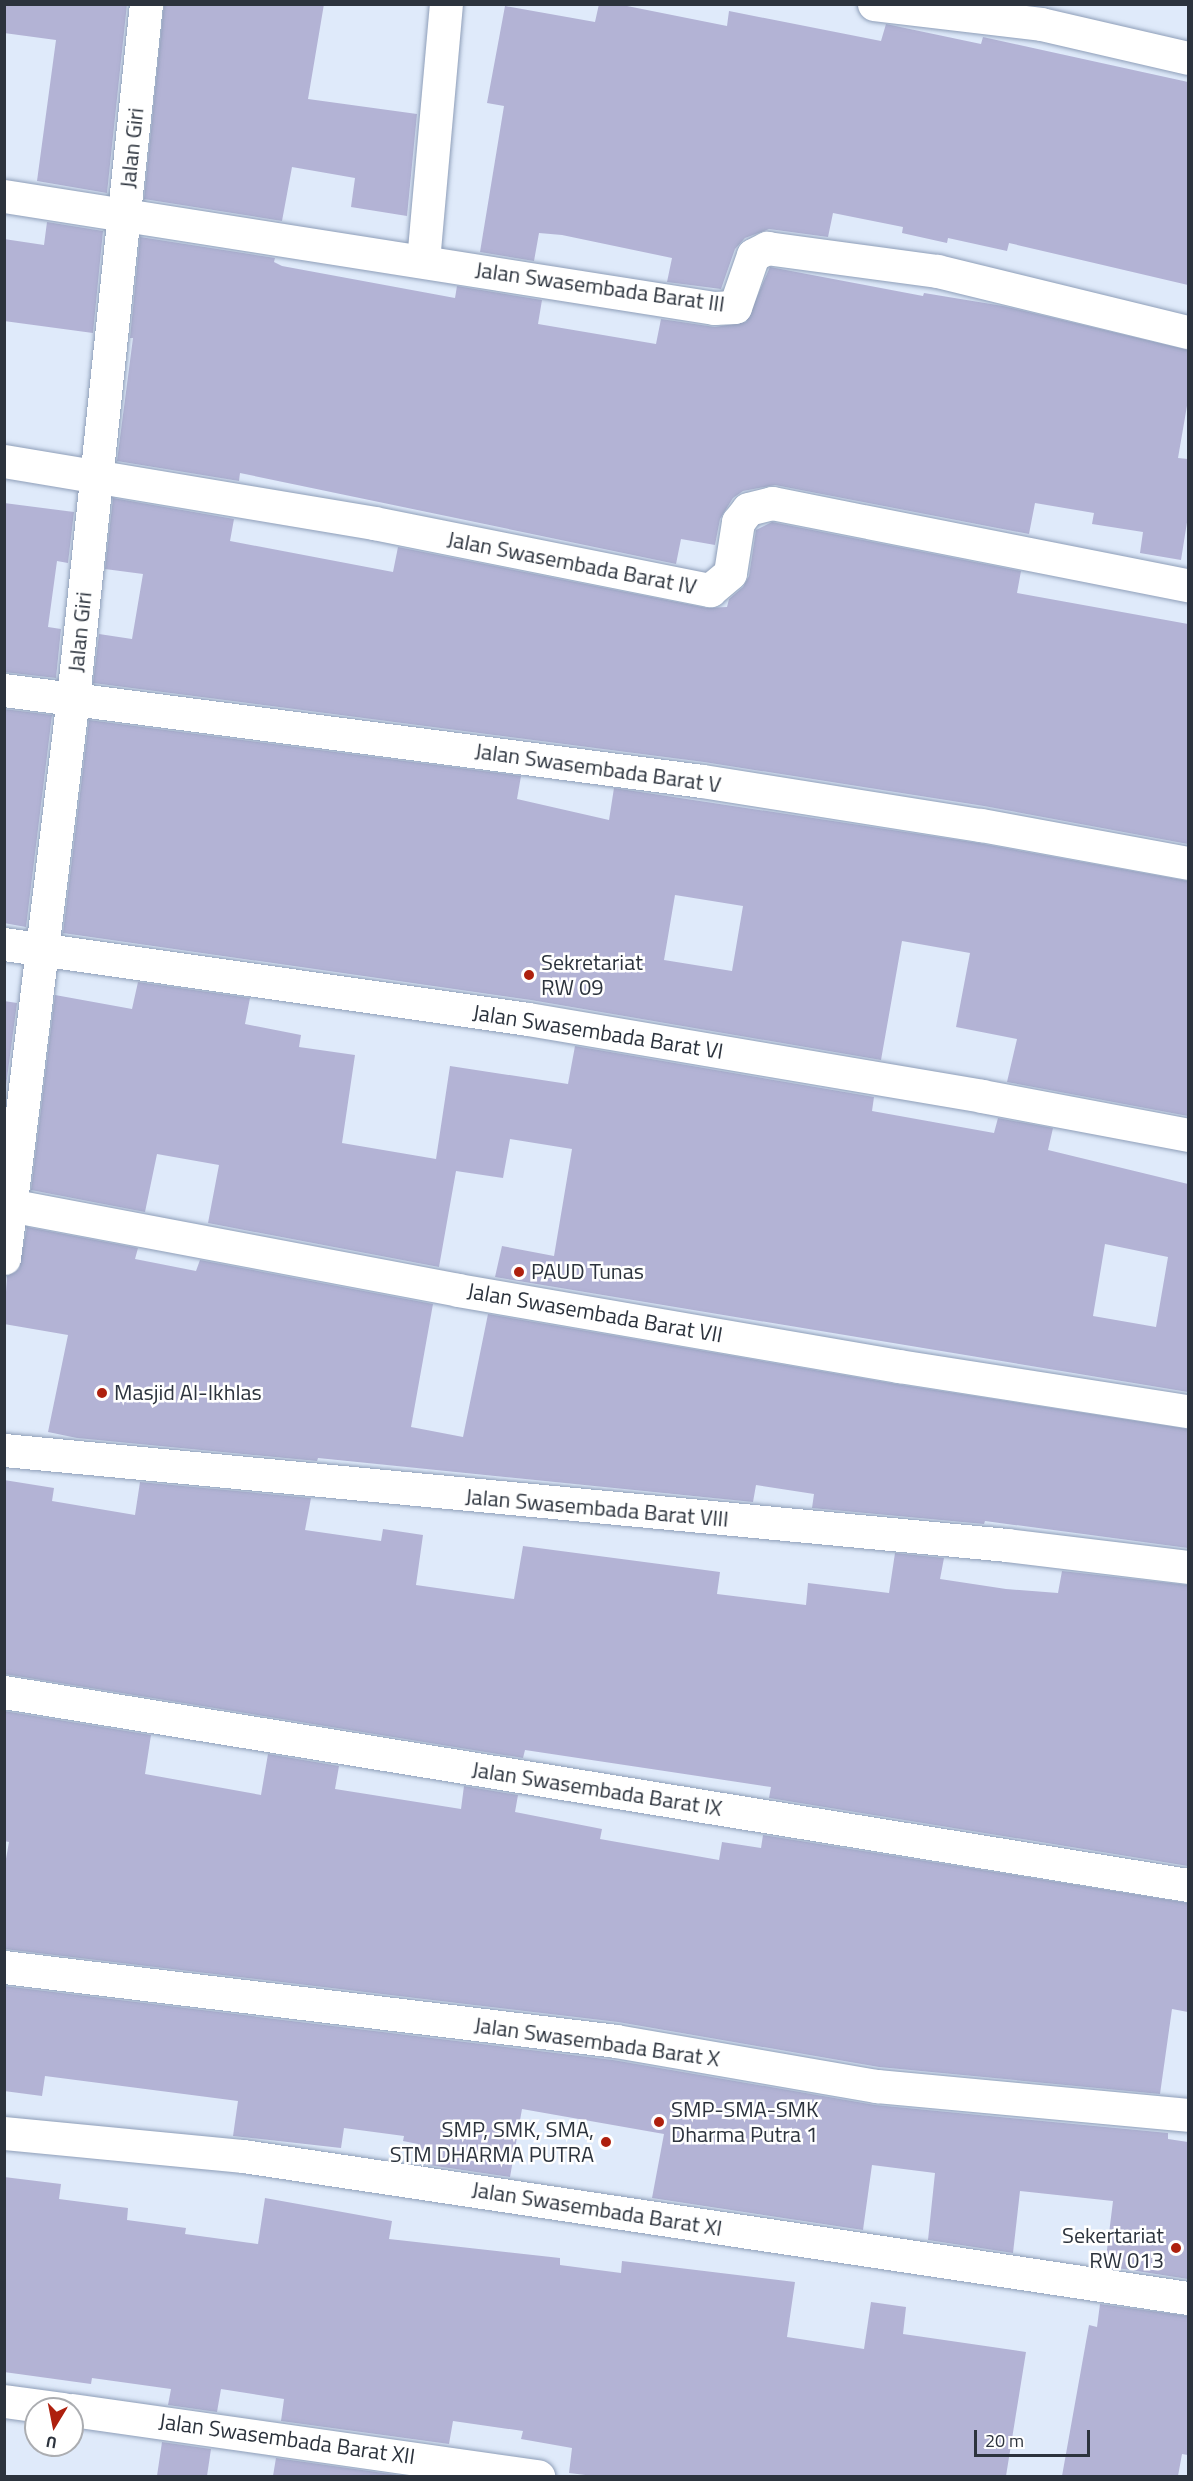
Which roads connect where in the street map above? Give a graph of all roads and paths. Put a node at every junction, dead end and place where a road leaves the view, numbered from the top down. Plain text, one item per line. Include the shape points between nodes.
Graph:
1 (146, 4) edge
2 (446, 4) edge
3 (874, 4) edge
4 (1188, 58) edge
5 (4, 196) edge
6 (125, 213) junction
7 (423, 261) junction
8 (1188, 332) edge
9 (4, 461) edge
10 (96, 476) junction
11 (1188, 585) edge
12 (4, 690) edge
13 (73, 698) junction
14 (1188, 863) edge
15 (4, 944) edge
16 (43, 950) junction
17 (1188, 1135) edge
18 (8, 1205) edge
19 (4, 1258) edge
20 (1188, 1411) edge
21 (4, 1450) edge
22 (1188, 1567) edge
23 (4, 1692) edge
24 (1188, 1886) edge
25 (4, 1967) edge
26 (1188, 2115) edge
27 (4, 2133) edge
28 (1188, 2298) edge
29 (4, 2401) edge
30 (24, 2404) edge
31 (84, 2412) edge
32 (538, 2476) edge

1 - 6 street, Jalan Giri
2 - 7 street
3 - 4 street via 1041,24
5 - 6 street, Jalan Swasembada Barat III
6 - 7 street, Jalan Swasembada Barat III
6 - 10 street, Jalan Giri
7 - 8 street, Jalan Swasembada Barat III via 726,308 735,307 743,294 753,255 767,248 937,271
9 - 10 street, Jalan Swasembada Barat IV
10 - 11 street, Jalan Swasembada Barat IV via 375,523 710,590 730,573 738,522 748,510 772,503
10 - 13 street, Jalan Giri
12 - 13 street, Jalan Swasembada Barat V
13 - 14 street, Jalan Swasembada Barat V via 702,781 981,825
13 - 16 street, Jalan Giri
15 - 16 street, Jalan Swasembada Barat VI
16 - 17 street, Jalan Swasembada Barat VI via 528,1020 982,1096
16 - 18 street, Jalan Giri
18 - 19 street, Jalan Giri
18 - 20 street, Jalan Swasembada Barat VII via 458,1290
21 - 22 street, Jalan Swasembada Barat VIII via 1007,1545
23 - 24 street, Jalan Swasembada Barat IX
25 - 26 street, Jalan Swasembada Barat X via 616,2041 878,2086
27 - 28 street, Jalan Swasembada Barat XI via 243,2156
29 - 30 street
31 - 32 street, Jalan Swasembada Barat XII

